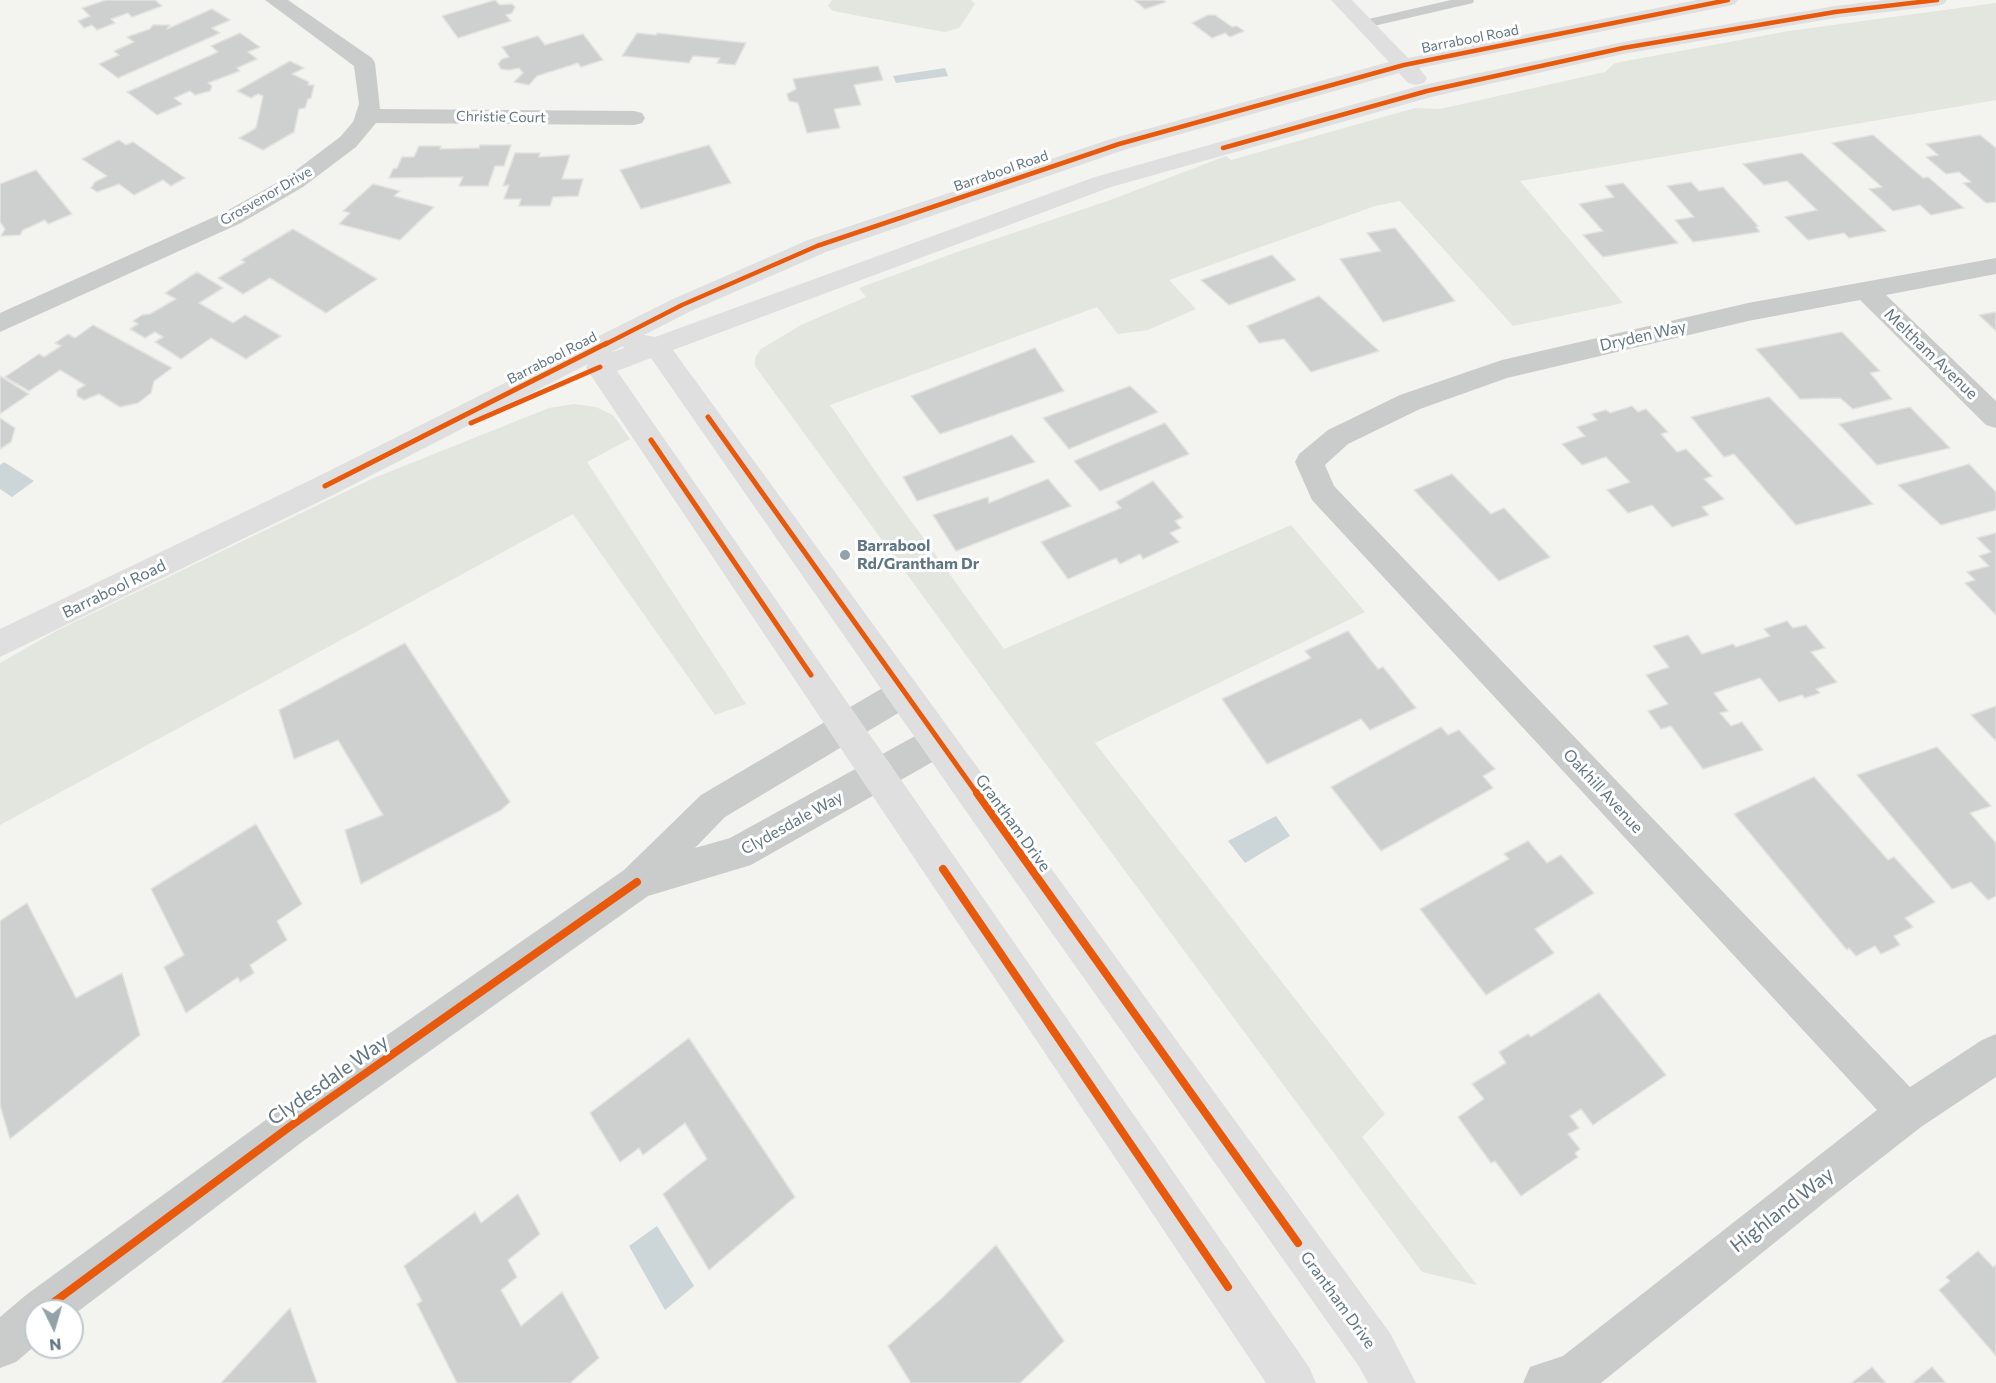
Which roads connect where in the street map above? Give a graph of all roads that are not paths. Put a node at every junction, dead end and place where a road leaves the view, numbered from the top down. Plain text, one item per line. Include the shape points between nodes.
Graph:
1 (275, 0) edge
2 (1341, 0) edge
3 (1468, 0) edge
4 (1728, 0) edge
5 (1937, 0) edge
6 (1365, 24) junction
7 (1404, 65) junction
8 (1427, 91) junction
9 (368, 116) junction
10 (633, 118) dead end
11 (1996, 266) edge
12 (1865, 290) junction
13 (0, 323) edge
14 (656, 346) junction
15 (607, 353) junction
16 (1996, 418) edge
17 (1309, 462) joint
18 (0, 644) edge
19 (903, 693) junction
20 (845, 726) junction
21 (938, 741) junction
22 (878, 774) junction
23 (637, 882) junction
24 (1996, 1054) edge
25 (1907, 1113) junction
26 (58, 1299) edge
27 (24, 1326) edge
28 (0, 1346) edge
29 (1564, 1381) edge
30 (1293, 1383) edge
31 (1393, 1383) edge

1 - 9 street via 364,63
2 - 6 main road
3 - 6 lane
4 - 7 main road, Barrabool Road
5 - 8 main road via 1835,12 1623,48
6 - 7 main road
7 - 8 main road
7 - 15 main road, Barrabool Road via 1119,144 817,246 682,305
8 - 14 main road via 1103,182
9 - 10 street, Christie Court
9 - 13 street, Grosvenor Drive via 348,142 295,182 232,218
11 - 12 street, Dryden Way
12 - 16 street, Meltham Avenue
12 - 17 street, Dryden Way via 1748,312 1502,370 1410,402 1338,437
14 - 15 main road
14 - 19 main road, Grantham Drive
15 - 18 main road, Barrabool Road
15 - 20 main road
17 - 25 street, Oakhill Avenue via 1322,492
19 - 20 street, Clydesdale Way
19 - 21 main road, Grantham Drive
20 - 22 main road
20 - 23 street, Clydesdale Way via 713,806
21 - 22 street, Clydesdale Way
21 - 31 main road, Grantham Drive via 1374,1349
22 - 23 street, Clydesdale Way via 738,853
22 - 30 main road
23 - 26 street, Clydesdale Way via 292,1125
24 - 25 street, Highland Way
25 - 29 street, Highland Way
27 - 28 street

